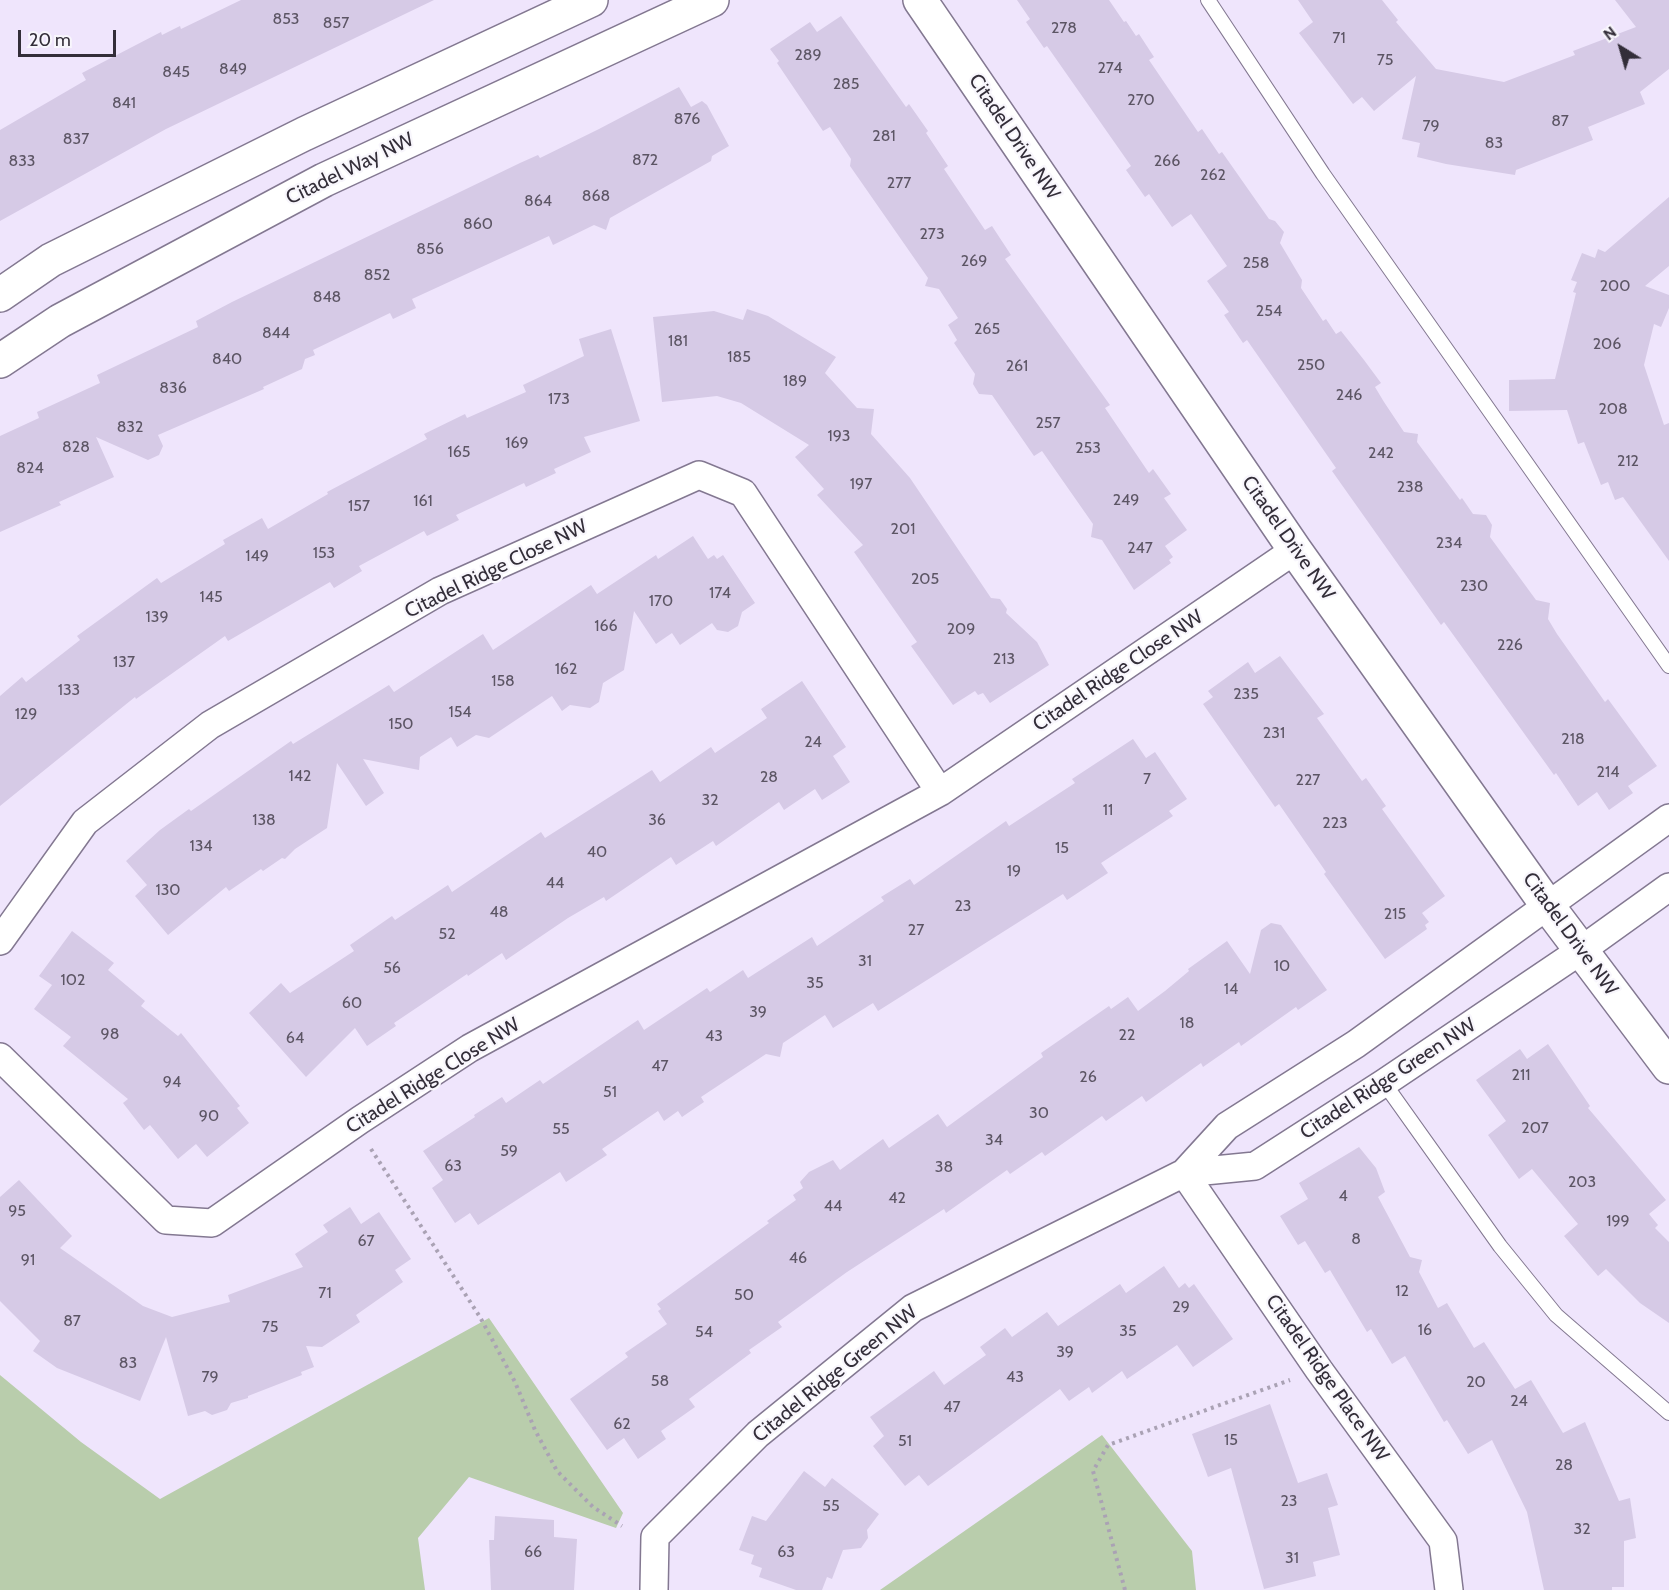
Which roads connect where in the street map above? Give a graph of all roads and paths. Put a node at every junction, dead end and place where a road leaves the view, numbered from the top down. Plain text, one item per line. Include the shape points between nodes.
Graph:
1 (591, 0) edge
2 (712, 0) edge
3 (920, 0) edge
4 (1208, 0) edge
5 (304, 134) junction
6 (324, 180) junction
7 (0, 295) edge
8 (0, 361) edge
9 (1295, 550) junction
10 (1669, 666) edge
11 (940, 792) junction
12 (1669, 818) edge
13 (1669, 887) edge
14 (1547, 905) junction
15 (0, 941) edge
16 (1580, 951) junction
17 (0, 1057) edge
18 (1669, 1067) edge
19 (1384, 1083) junction
20 (368, 1143) dead end
21 (1184, 1173) junction
22 (1319, 1370) junction
23 (1669, 1413) edge
24 (622, 1526) dead end
25 (654, 1590) edge
26 (1125, 1590) edge
27 (1449, 1590) edge

1 - 5 street
2 - 6 street, Citadel Way NW
3 - 9 street, Citadel Drive NW
4 - 10 lane via 1323,174
5 - 6 street
5 - 7 street via 51,260
6 - 8 street, Citadel Way NW via 60,321
9 - 11 street, Citadel Ridge Close NW
9 - 14 street, Citadel Drive NW
11 - 15 street, Citadel Ridge Close NW via 743,493 699,475 440,591 210,725 85,822
11 - 17 street, Citadel Ridge Close NW via 470,1048 212,1223 166,1221
12 - 14 street, Citadel Ridge Green NW
13 - 16 street, Citadel Ridge Green NW
14 - 16 street, Citadel Drive NW
14 - 21 street, Citadel Ridge Green NW via 1356,1044 1227,1126
16 - 18 street, Citadel Drive NW
16 - 19 street, Citadel Ridge Green NW
19 - 21 street, Citadel Ridge Green NW via 1255,1166
19 - 23 lane via 1493,1237 1557,1315
20 - 24 path via 480,1317 557,1471 593,1507
21 - 22 street, Citadel Ridge Place NW
21 - 25 street, Citadel Ridge Green NW via 913,1308 758,1434 655,1538
22 - 26 path via 1108,1445 1093,1471
22 - 27 street, Citadel Ridge Place NW via 1443,1541

